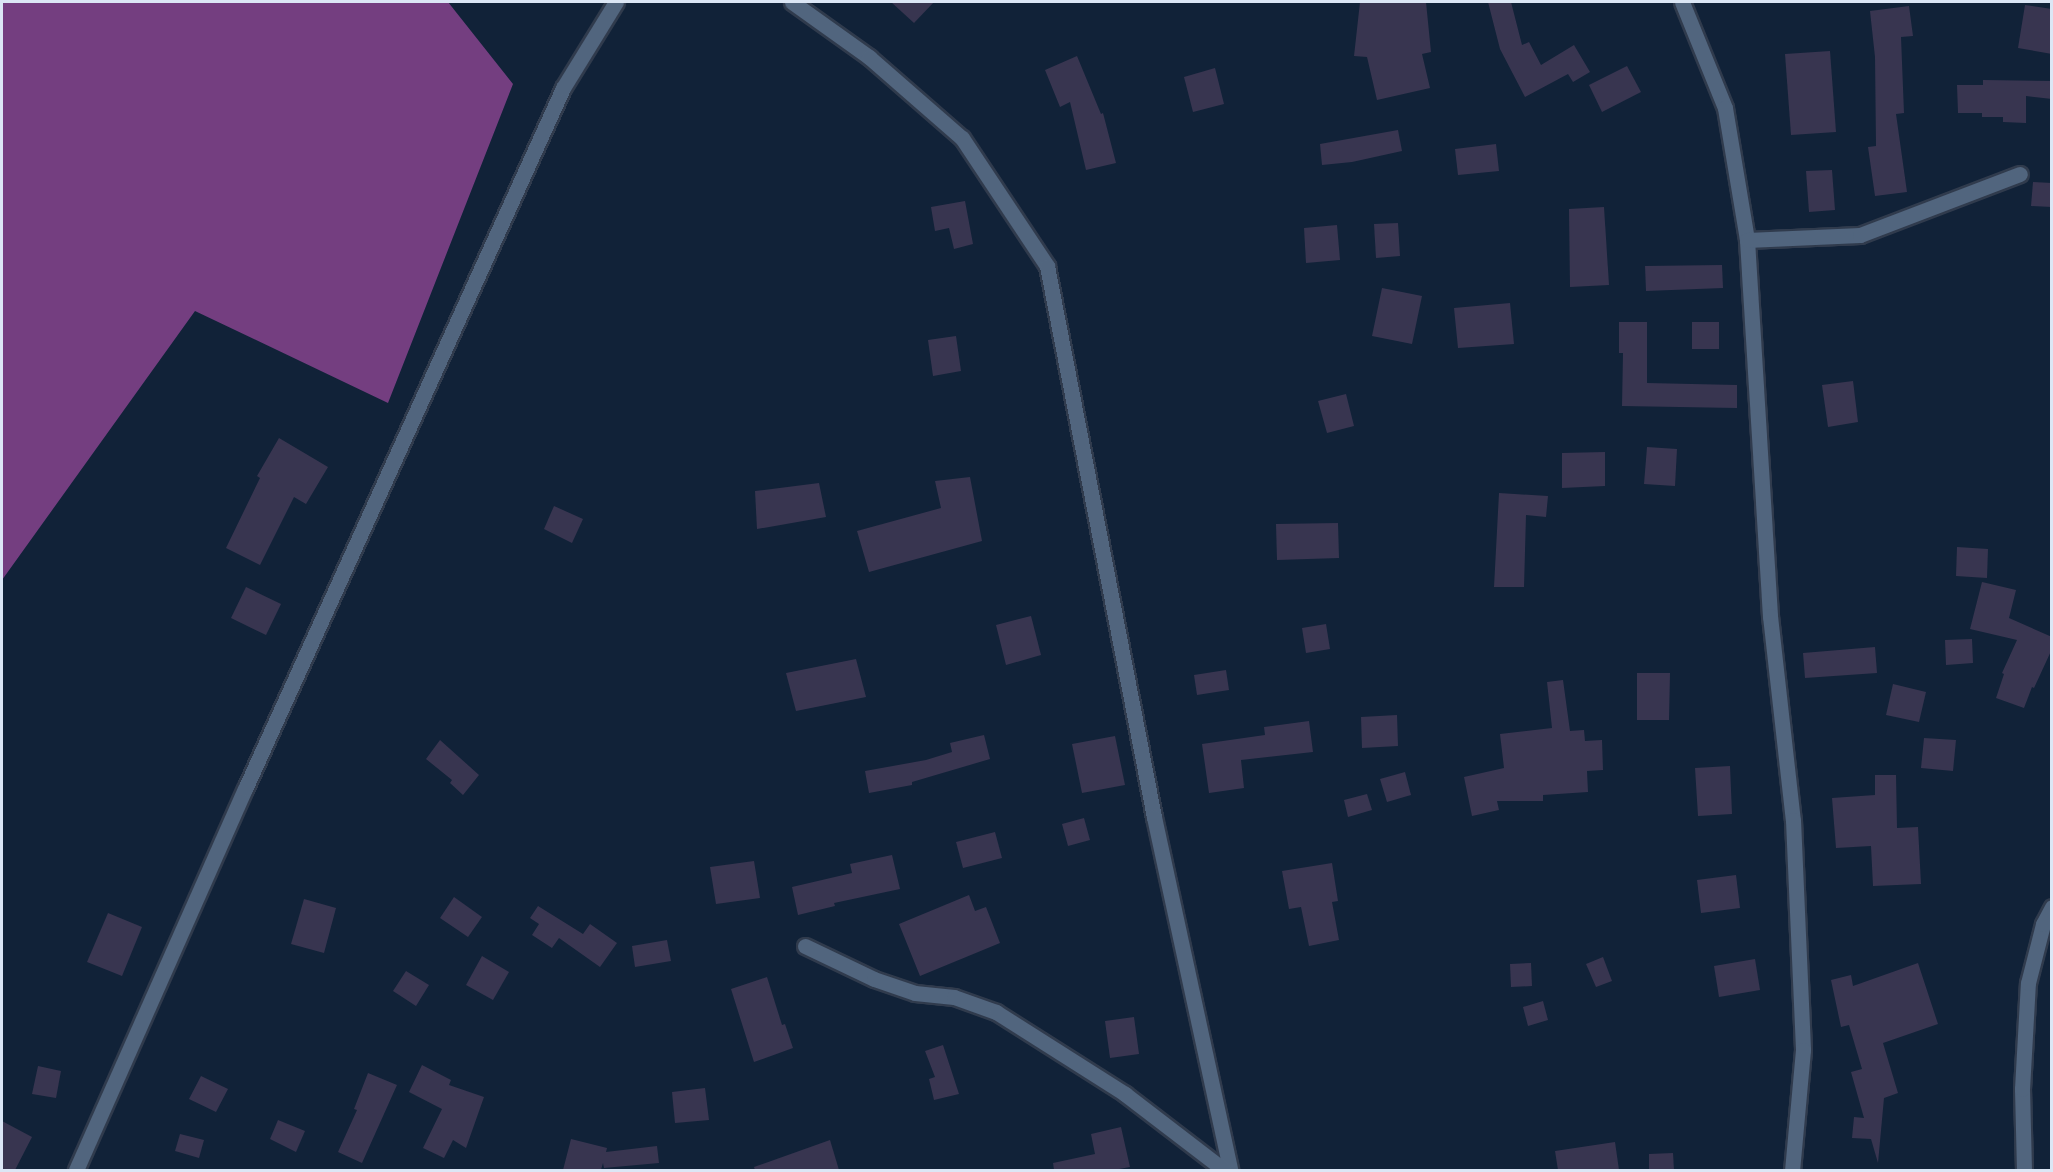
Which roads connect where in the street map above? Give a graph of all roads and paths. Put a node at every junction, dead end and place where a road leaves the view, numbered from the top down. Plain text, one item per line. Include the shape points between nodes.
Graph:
1 (616, 2) edge
2 (792, 2) edge
3 (1682, 2) edge
4 (2020, 174) dead end
5 (1747, 240) junction
6 (2052, 907) edge
7 (805, 946) dead end
8 (76, 1170) edge
9 (1224, 1170) edge
10 (1230, 1170) edge
11 (1792, 1170) edge
12 (2024, 1170) edge

1 - 8 street via 563,88
2 - 10 street via 869,57 962,138 1047,266 1154,817
3 - 5 street via 1725,108
4 - 5 street via 1860,235
5 - 11 street via 1770,616 1793,820 1803,1050
6 - 12 street via 2043,924 2028,983 2022,1089
7 - 9 street via 874,979 915,993 954,996 996,1012 1125,1094

